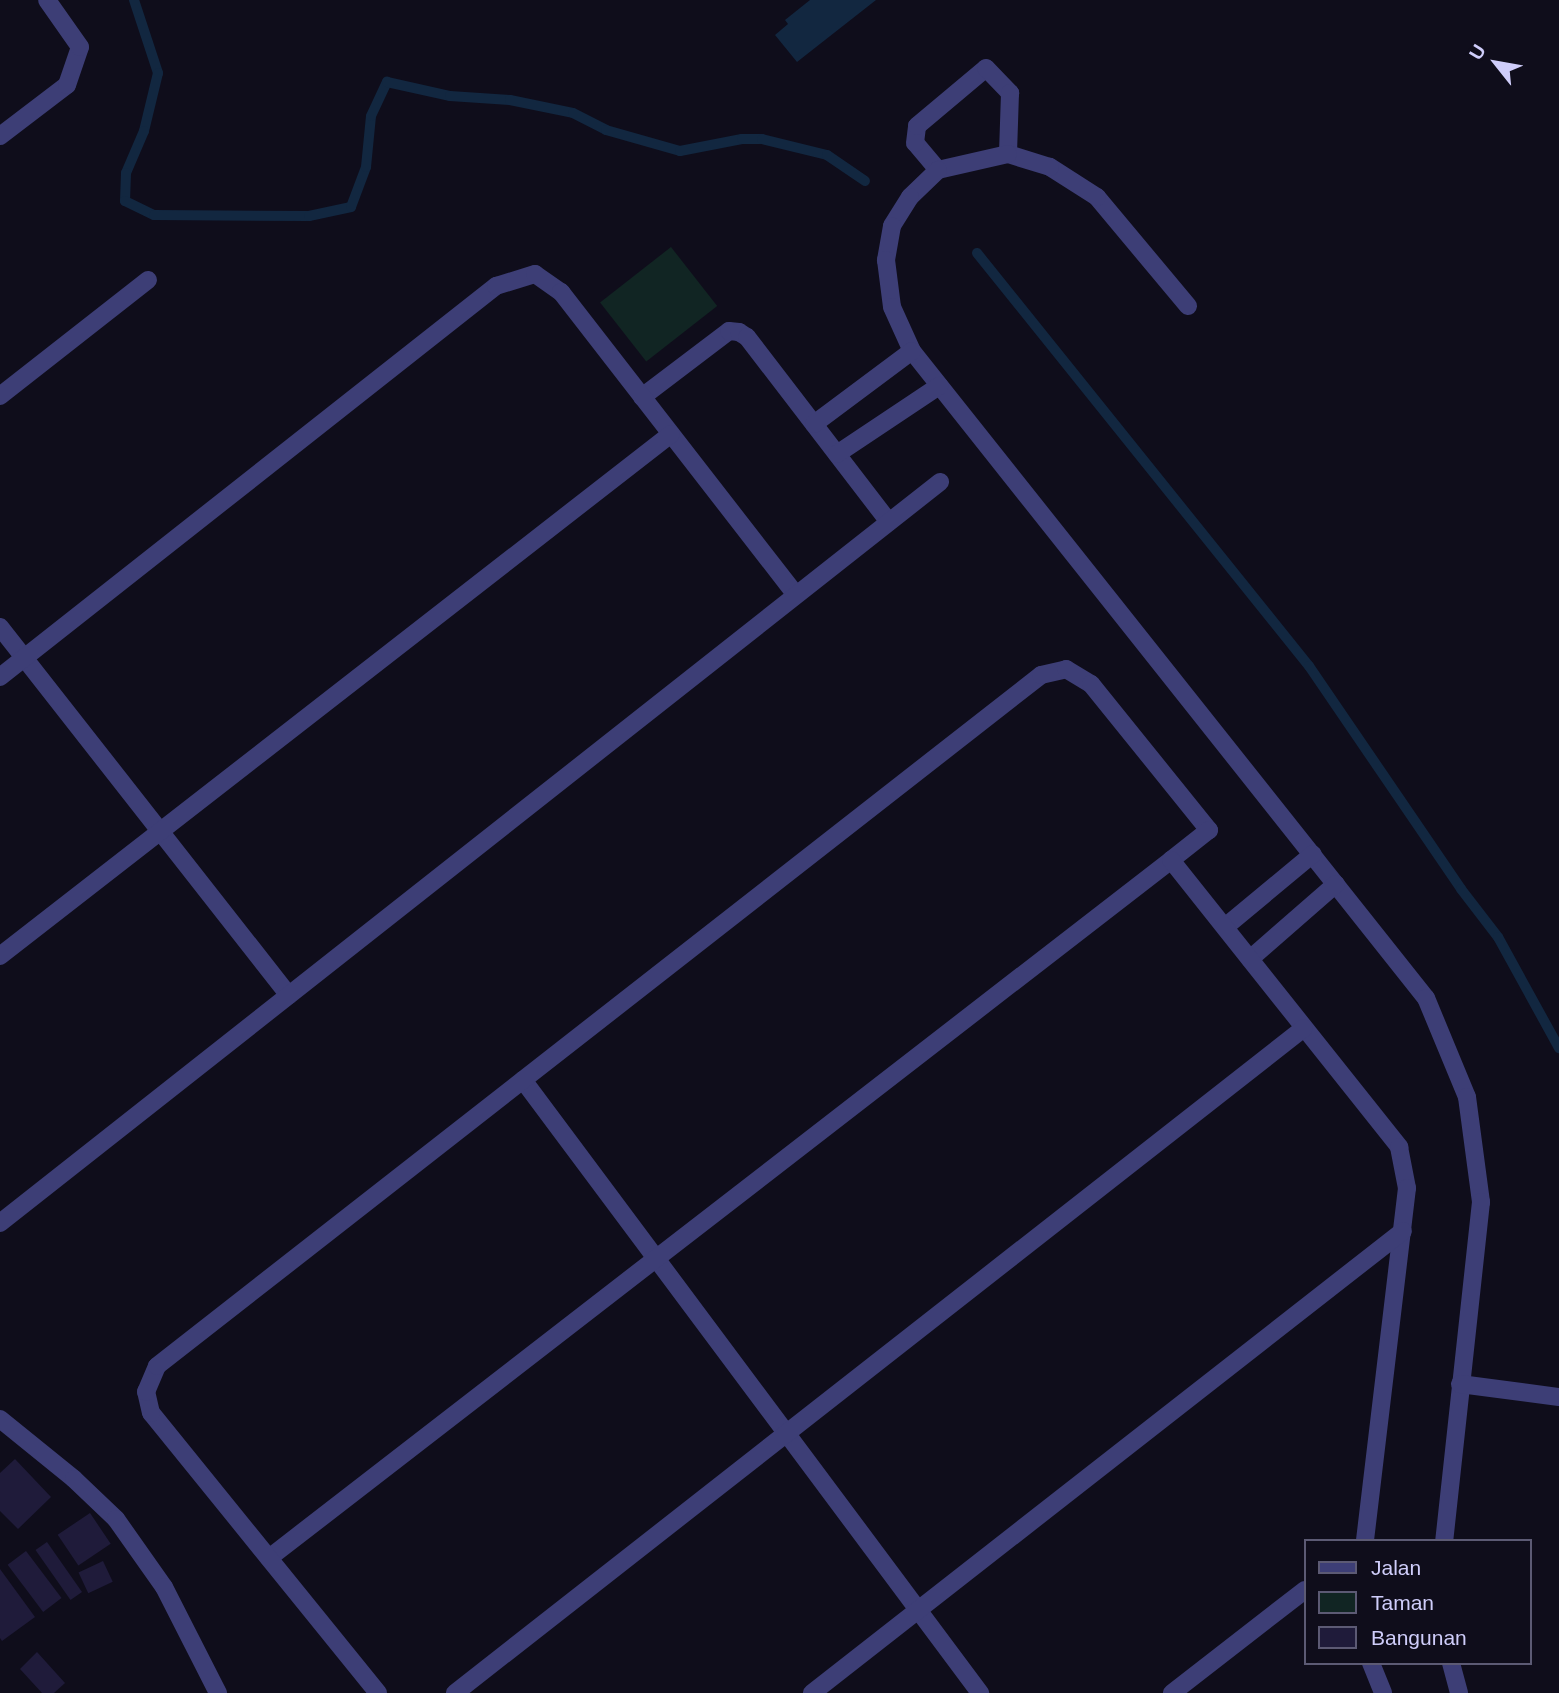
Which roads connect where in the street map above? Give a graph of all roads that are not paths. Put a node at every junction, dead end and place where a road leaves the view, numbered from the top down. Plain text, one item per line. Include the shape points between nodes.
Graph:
1 (47, 0) edge
2 (0, 136) edge
3 (1008, 154) junction
4 (938, 170) junction
5 (148, 280) dead end
6 (1188, 306) dead end
7 (912, 351) junction
8 (939, 386) junction
9 (0, 396) edge
10 (642, 397) junction
11 (814, 424) junction
12 (671, 434) junction
13 (837, 454) junction
14 (940, 482) dead end
15 (889, 522) junction
16 (796, 595) junction
17 (0, 627) edge
18 (24, 658) junction
19 (0, 677) edge
20 (160, 831) junction
21 (1314, 854) junction
22 (1171, 860) junction
23 (1336, 884) junction
24 (1224, 927) junction
25 (0, 956) edge
26 (1250, 959) junction
27 (289, 995) junction
28 (1304, 1028) junction
29 (523, 1080) junction
30 (0, 1223) edge
31 (1403, 1231) junction
32 (656, 1259) junction
33 (1460, 1384) junction
34 (1559, 1397) edge
35 (0, 1419) edge
36 (786, 1434) junction
37 (1365, 1539) edge
38 (1444, 1539) edge
39 (269, 1558) junction
40 (1304, 1591) edge
41 (918, 1610) junction
42 (1372, 1665) edge
43 (1452, 1665) edge
44 (218, 1693) edge
45 (378, 1693) edge
46 (455, 1693) edge
47 (812, 1693) edge
48 (980, 1693) edge
49 (1172, 1693) edge
50 (1382, 1693) edge
51 (1459, 1693) edge

1 - 2 street via 80,47 67,85
3 - 4 street
3 - 4 street via 1010,93 986,68 917,126 915,143
3 - 6 street via 1050,167 1097,197
4 - 7 street via 910,197 892,226 886,260 892,307
5 - 9 street
7 - 8 street
7 - 11 street
8 - 13 street
8 - 21 street
10 - 11 street via 729,331 739,332
10 - 12 street
10 - 18 street via 561,292 535,274 496,286
11 - 13 street
12 - 16 street
12 - 20 street
13 - 15 street
14 - 15 street
15 - 16 street
16 - 27 street
17 - 18 street
18 - 19 street
18 - 20 street
20 - 25 street
20 - 27 street
21 - 23 street
21 - 24 street
22 - 24 street
22 - 29 street via 1209,830 1091,684 1066,669 1041,675
22 - 32 street
23 - 26 street
23 - 33 street via 1426,998 1467,1097 1481,1202
24 - 26 street
26 - 28 street
27 - 30 street
28 - 31 street via 1399,1147 1407,1188
28 - 36 street
29 - 32 street
29 - 39 street via 157,1366 146,1392 151,1413
31 - 37 street
31 - 41 street
32 - 36 street
32 - 39 street
33 - 34 street
33 - 38 street
35 - 44 street via 116,1519 164,1587
36 - 41 street
36 - 46 street
39 - 45 street
40 - 49 street
41 - 47 street
41 - 48 street
42 - 50 street
43 - 51 street

